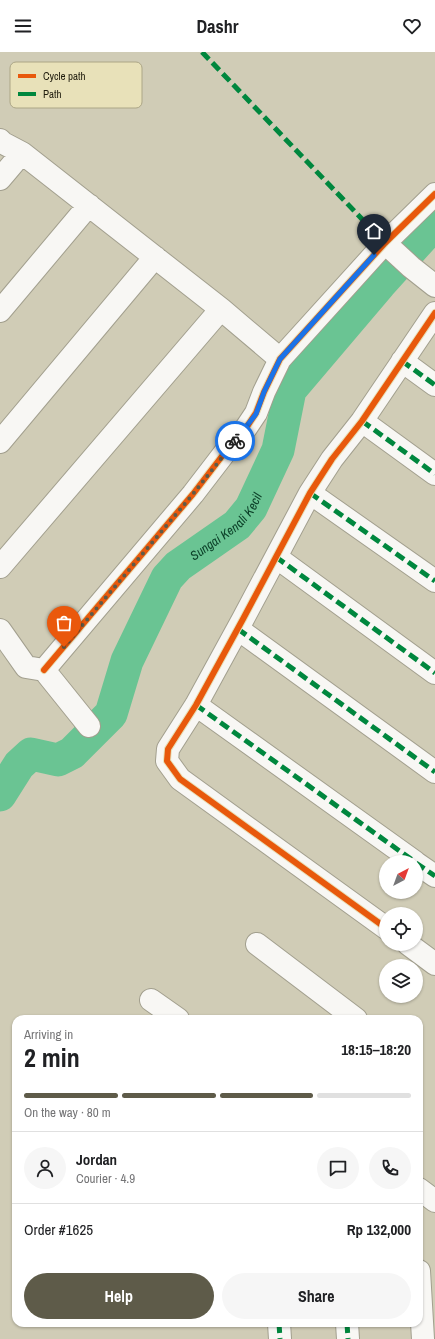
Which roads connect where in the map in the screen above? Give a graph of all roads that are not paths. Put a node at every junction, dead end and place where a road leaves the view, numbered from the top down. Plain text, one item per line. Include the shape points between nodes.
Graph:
1 (0, 140) edge
2 (22, 153) junction
3 (0, 179) edge
4 (435, 194) edge
5 (89, 205) junction
6 (389, 247) junction
7 (155, 256) junction
8 (435, 286) edge
9 (221, 309) junction
10 (0, 311) edge
11 (435, 313) edge
12 (280, 359) junction
13 (402, 361) junction
14 (435, 385) edge
15 (362, 421) junction
16 (0, 442) edge
17 (435, 474) edge
18 (310, 493) junction
19 (276, 557) junction
20 (0, 567) edge
21 (435, 581) edge
22 (238, 629) junction
23 (0, 630) edge
24 (44, 670) junction
25 (435, 673) edge
26 (196, 705) junction
27 (89, 726) dead end
28 (435, 772) edge
29 (406, 855) edge
30 (423, 867) edge
31 (435, 876) edge
32 (379, 923) edge
33 (257, 944) dead end
34 (417, 951) edge
35 (435, 964) edge
36 (151, 1000) dead end
37 (172, 1015) edge
38 (351, 1015) edge
39 (423, 1192) edge
40 (435, 1201) edge
41 (278, 1327) edge
42 (347, 1327) edge
43 (422, 1327) edge
44 (280, 1339) edge
45 (348, 1339) edge
46 (423, 1339) edge

1 - 2 street
2 - 3 street
2 - 5 street
4 - 6 street
5 - 7 street
5 - 10 street
6 - 8 street
6 - 12 street
7 - 9 street
7 - 16 street
9 - 12 street
9 - 20 street
11 - 13 street
12 - 24 street via 256,414 246,428
13 - 14 street
13 - 15 street
15 - 17 street
15 - 18 street via 332,459
18 - 19 street
18 - 21 street
19 - 22 street
19 - 25 street
22 - 26 street
22 - 28 street
23 - 24 street via 26,666
24 - 27 street
26 - 29 street
26 - 32 street via 168,749 167,761 180,779
30 - 31 street
33 - 38 street
34 - 35 street
36 - 37 street
39 - 40 street
41 - 44 street
42 - 45 street
43 - 46 street

